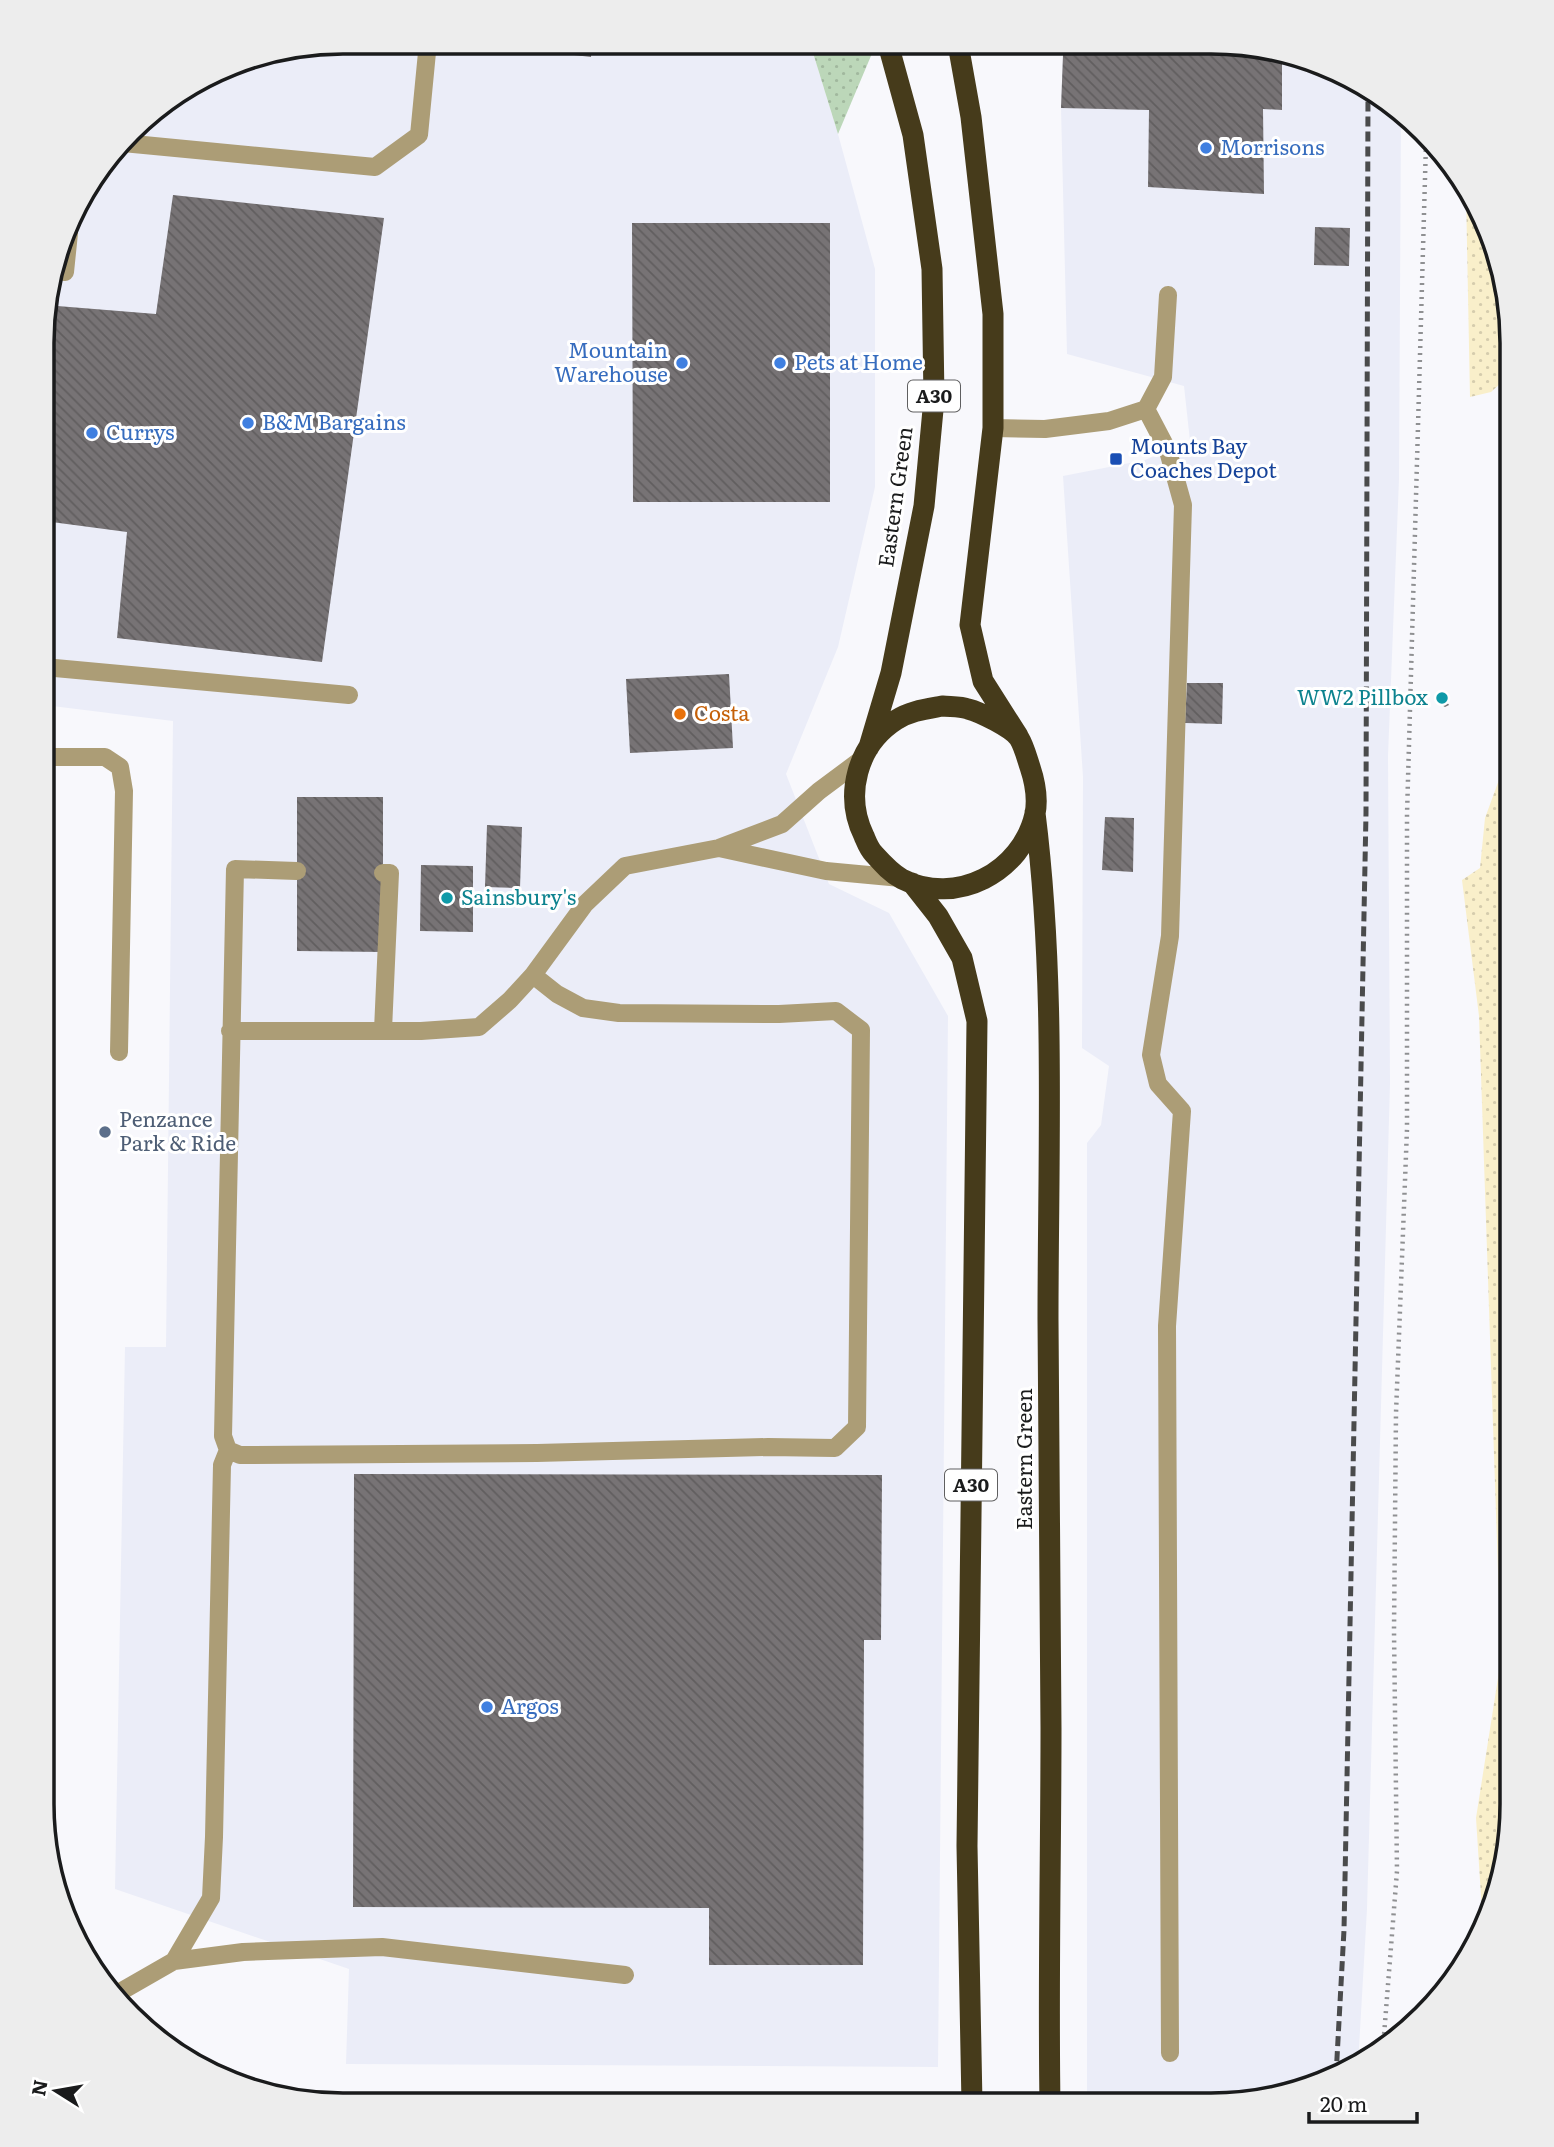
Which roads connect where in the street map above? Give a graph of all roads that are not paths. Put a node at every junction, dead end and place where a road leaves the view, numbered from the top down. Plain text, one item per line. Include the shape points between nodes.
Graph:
1 (427, 54) edge
2 (891, 54) edge
3 (960, 54) edge
4 (134, 144) edge
5 (1168, 295) dead end
6 (1146, 409) junction
7 (993, 428) junction
8 (54, 668) edge
9 (349, 695) dead end
10 (1018, 736) junction
11 (865, 753) junction
12 (54, 757) edge
13 (1035, 813) junction
14 (719, 848) junction
15 (297, 871) dead end
16 (383, 873) dead end
17 (907, 881) junction
18 (533, 975) junction
19 (383, 1030) junction
20 (230, 1031) junction
21 (119, 1052) dead end
22 (228, 1450) junction
23 (174, 1961) junction
24 (625, 1975) dead end
25 (123, 1990) edge
26 (1170, 2053) dead end
27 (972, 2093) edge
28 (1050, 2093) edge

1 - 4 lane via 419,135 375,167
2 - 11 highway, Eastern Green / A30 via 912,135 932,268 934,399 924,506 891,673
3 - 7 highway via 993,314
5 - 6 lane via 1163,377
6 - 7 lane via 1109,421 1045,429
6 - 26 lane via 1168,451 1183,505 1170,936 1151,1055 1158,1084 1182,1111 1167,1326
7 - 10 highway via 970,625 984,681
8 - 9 lane
10 - 11 highway via 969,709 942,706 916,710 896,720
10 - 13 highway via 1035,782
11 - 14 lane via 782,824
11 - 17 highway via 853,789 856,821 870,850
12 - 21 lane via 105,757 120,767 124,803
13 - 17 highway via 1024,842 1006,866 985,880 959,888
13 - 28 highway, Eastern Green via 1043,875 1049,1046
14 - 17 lane via 826,872
14 - 18 lane via 625,866 585,904
15 - 20 lane via 235,869
16 - 19 lane via 390,873
17 - 27 highway, A30 via 938,916 962,958 977,1021 967,1846
18 - 19 lane via 479,1027
18 - 22 lane via 583,1008 618,1013 836,1011 860,1030 857,1427 835,1448 240,1455
19 - 20 lane
20 - 22 lane via 223,1436
22 - 23 lane via 222,1465 211,1898
23 - 24 lane via 243,1952 382,1947
23 - 25 lane

